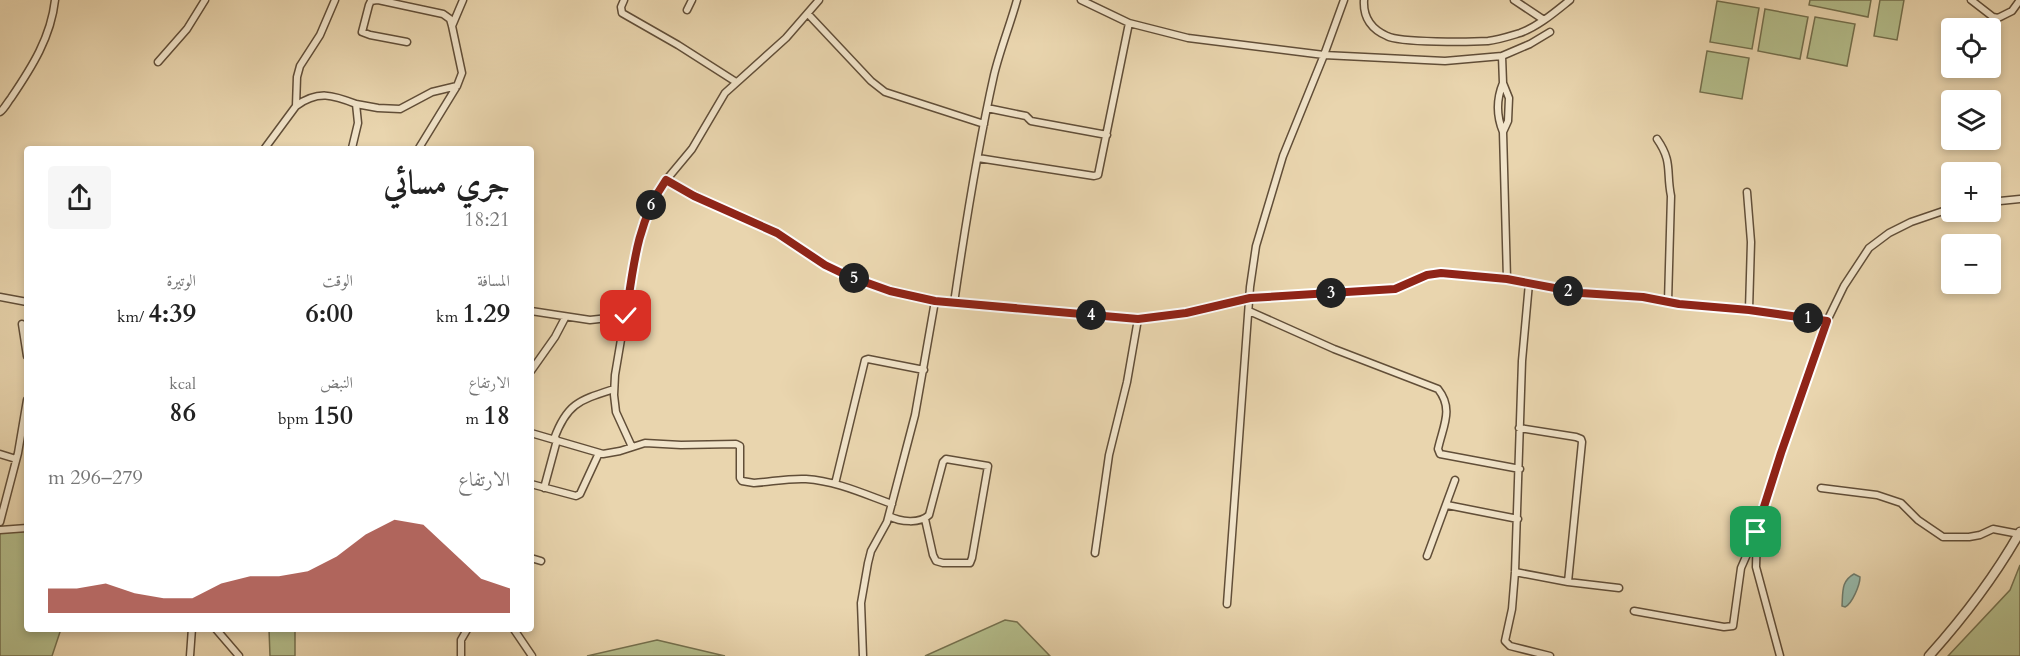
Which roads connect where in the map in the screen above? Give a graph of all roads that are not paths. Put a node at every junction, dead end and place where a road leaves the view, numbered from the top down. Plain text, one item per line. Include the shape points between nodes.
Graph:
1 (55, 0) edge
2 (205, 0) edge
3 (335, 0) edge
4 (378, 0) edge
5 (463, 0) edge
6 (624, 0) edge
7 (692, 0) edge
8 (819, 0) edge
9 (1017, 0) edge
10 (1081, 0) edge
11 (1344, 0) edge
12 (1364, 0) edge
13 (1514, 0) edge
14 (1570, 0) edge
15 (1971, 0) edge
16 (2020, 0) edge
17 (687, 10) dead end
18 (808, 14) junction
19 (1544, 20) junction
20 (1129, 23) junction
21 (452, 26) junction
22 (1550, 32) dead end
23 (407, 42) dead end
24 (1324, 55) junction
25 (1502, 56) junction
26 (158, 62) dead end
27 (735, 82) junction
28 (1503, 83) junction
29 (457, 86) junction
30 (356, 104) junction
31 (296, 105) junction
32 (987, 108) junction
33 (0, 112) edge
34 (984, 124) junction
35 (1503, 132) junction
36 (1107, 135) junction
37 (1657, 139) dead end
38 (266, 146) edge
39 (352, 146) edge
40 (420, 146) edge
41 (978, 158) junction
42 (666, 180) junction
43 (1748, 192) dead end
44 (2020, 199) edge
45 (2001, 201) edge
46 (1941, 212) edge
47 (1507, 279) junction
48 (1529, 283) junction
49 (0, 297) edge
50 (1250, 298) junction
51 (24, 301) edge
52 (935, 301) junction
53 (1668, 302) junction
54 (954, 303) junction
55 (1749, 310) junction
56 (1248, 311) junction
57 (534, 312) edge
58 (626, 316) junction
59 (565, 318) junction
60 (1138, 319) junction
61 (1827, 321) junction
62 (22, 324) dead end
63 (24, 337) edge
64 (534, 366) edge
65 (924, 370) junction
66 (614, 389) junction
67 (24, 421) edge
68 (1520, 428) junction
69 (534, 434) edge
70 (556, 440) junction
71 (632, 447) junction
72 (599, 453) junction
73 (0, 454) edge
74 (19, 456) junction
75 (1520, 469) junction
76 (1455, 480) dead end
77 (835, 484) junction
78 (534, 485) edge
79 (544, 488) junction
80 (1821, 488) dead end
81 (892, 504) junction
82 (1447, 505) junction
83 (2, 506) edge
84 (889, 516) junction
85 (925, 519) junction
86 (1518, 519) junction
87 (0, 522) edge
88 (24, 528) edge
89 (0, 530) edge
90 (1756, 532) junction
91 (2020, 533) edge
92 (1095, 553) dead end
93 (1426, 556) dead end
94 (534, 559) edge
95 (541, 561) dead end
96 (1515, 572) junction
97 (1568, 582) junction
98 (1619, 588) dead end
99 (1227, 604) dead end
100 (1634, 611) dead end
101 (192, 632) edge
102 (218, 632) edge
103 (466, 632) edge
104 (516, 632) edge
105 (1533, 654) edge
106 (190, 656) edge
107 (239, 656) edge
108 (460, 656) edge
109 (532, 656) edge
110 (863, 656) edge
111 (1550, 656) edge
112 (1780, 656) edge
113 (1929, 656) edge

1 - 33 street via 41,48
2 - 26 street via 187,29
3 - 31 street via 320,35 300,66
4 - 21 street via 443,14
4 - 23 street via 369,4 363,32
5 - 21 street
6 - 27 street via 622,13
7 - 17 street
8 - 18 street
9 - 32 street
10 - 20 street
11 - 24 street
12 - 19 street via 1365,16 1389,37 1490,41 1522,32
13 - 19 street
14 - 19 street
15 - 16 street via 1998,18 2012,11
18 - 27 street via 762,61
18 - 34 street via 885,92
20 - 24 street via 1188,38
20 - 36 street
21 - 29 street via 462,73
22 - 25 street
24 - 25 street via 1445,61
24 - 50 street via 1283,156 1256,246
25 - 28 street
27 - 42 street via 692,150
28 - 35 street via 1497,107
28 - 35 street via 1509,105
29 - 30 street via 432,92 400,109
29 - 40 street
30 - 31 street via 334,96 307,98
30 - 39 street via 358,123
31 - 38 street
32 - 34 street
32 - 36 street via 1026,116 1031,121
34 - 41 street
35 - 47 street
36 - 41 street via 1100,171 1094,176
37 - 53 street via 1669,162
41 - 54 street
42 - 52 street via 777,233 848,276
42 - 58 street via 651,205 637,244
43 - 55 street
44 - 45 street
46 - 61 street via 1889,233 1869,248
47 - 48 street
47 - 50 street via 1434,273 1395,289
48 - 53 street
48 - 68 street
49 - 51 street
50 - 56 street
50 - 60 street
52 - 54 street
52 - 65 street
53 - 55 street
54 - 60 street
55 - 61 street
56 - 75 street via 1438,389 1446,399 1447,412 1440,454
56 - 99 street
57 - 59 street
58 - 59 street
58 - 66 street
59 - 64 street
60 - 92 street via 1109,454
61 - 90 street
62 - 63 street
65 - 77 street via 865,360
65 - 81 street
66 - 70 street via 592,396 568,411 561,420
66 - 71 street via 616,412
67 - 74 street
68 - 75 street
68 - 97 street via 1581,439
69 - 70 street
70 - 72 street
70 - 79 street
71 - 72 street
71 - 77 street via 645,443 736,444 740,446 742,481 804,479
72 - 79 street via 580,494
73 - 74 street
74 - 83 street
75 - 86 street
76 - 82 street
77 - 81 street
78 - 79 street
80 - 91 street via 1877,495 1901,503 1943,537 1969,537 1993,529
81 - 84 street
82 - 86 street
82 - 93 street
83 - 87 street
84 - 85 street via 897,521
84 - 110 street via 866,570 861,603
85 - 85 street via 946,459 988,466 970,563 936,561
86 - 96 street
88 - 89 street
90 - 100 street via 1741,568 1733,626
90 - 112 street via 1756,567
91 - 113 street via 2001,566
94 - 95 street
96 - 97 street
96 - 105 street via 1505,641
97 - 98 street
101 - 106 street
102 - 107 street
103 - 108 street
104 - 109 street
105 - 111 street

